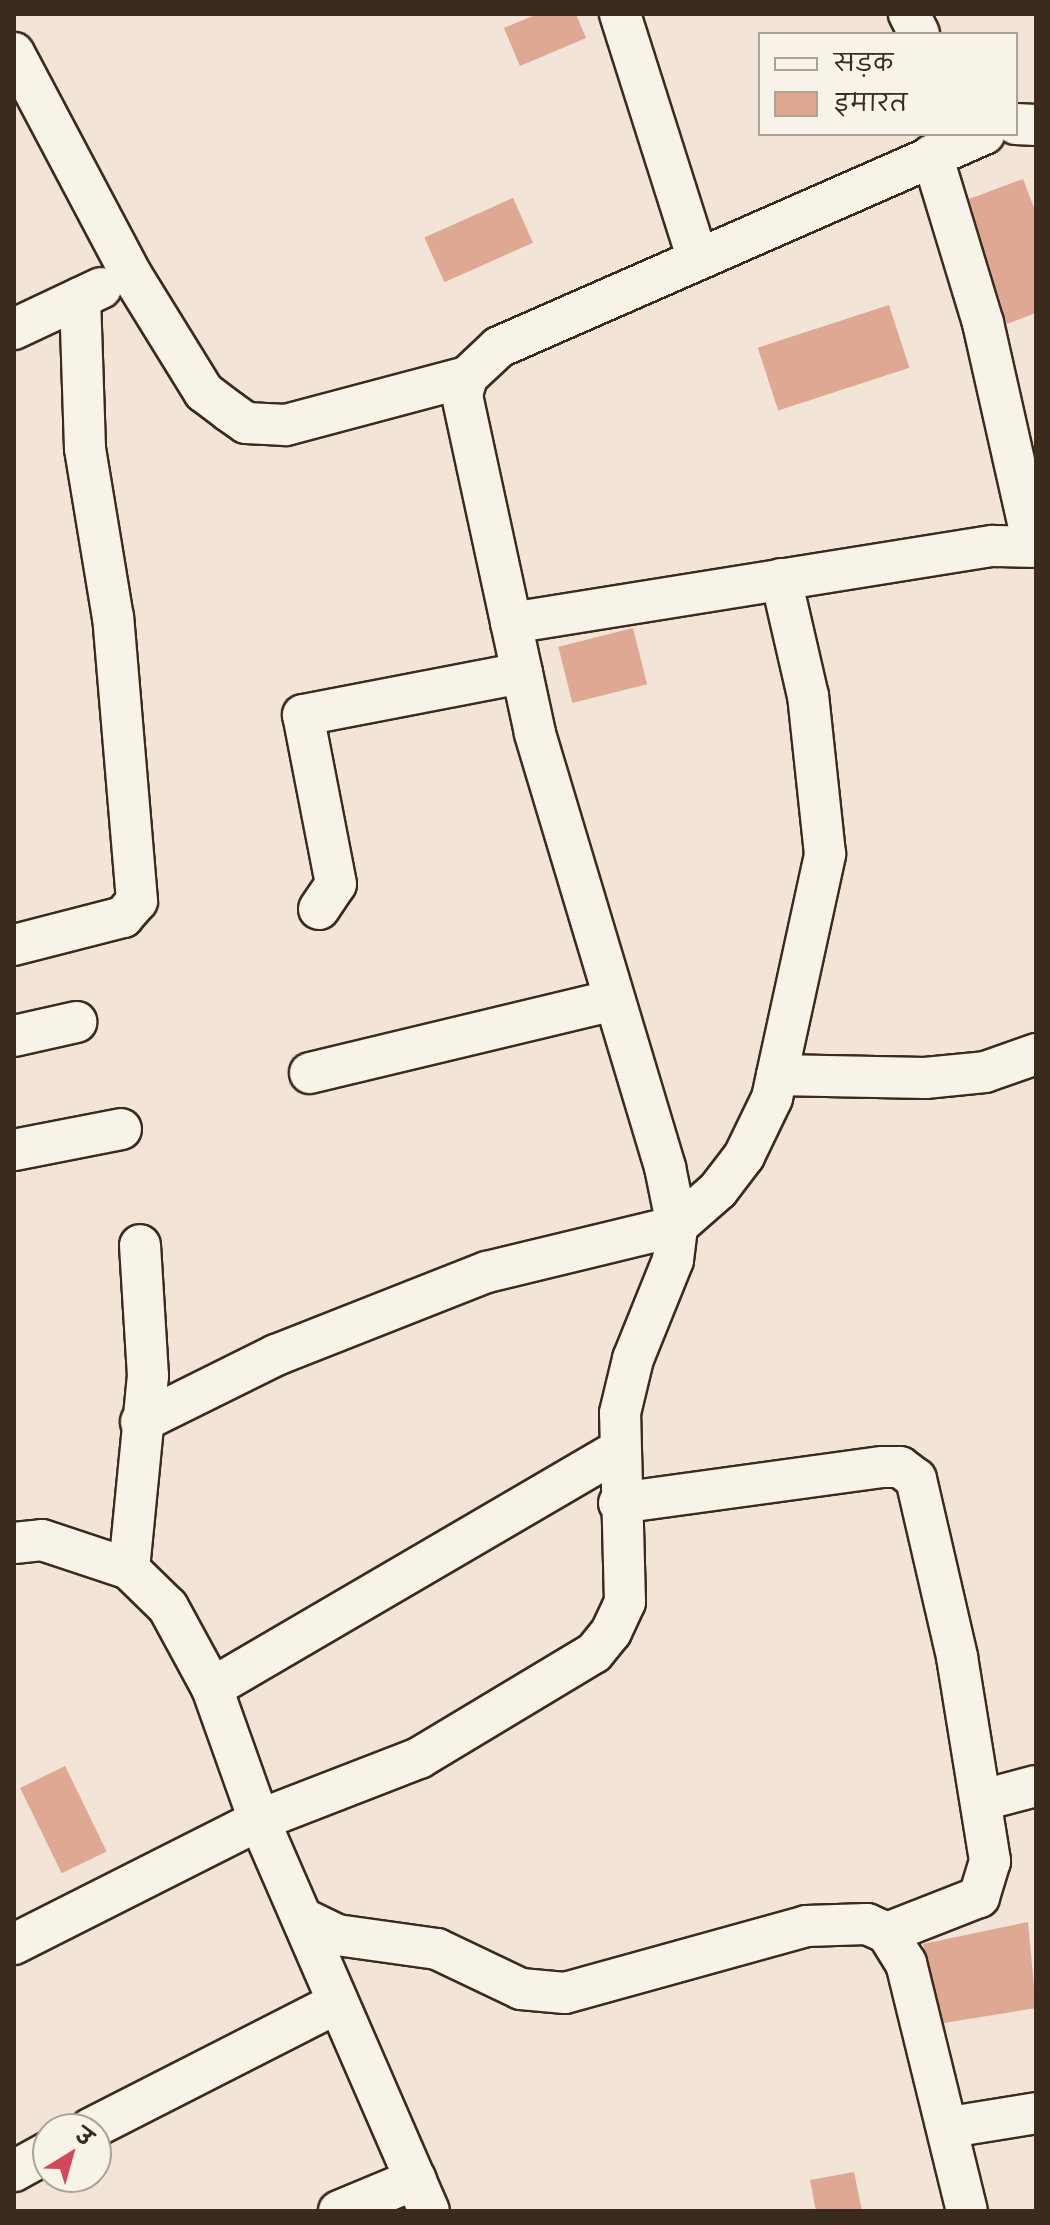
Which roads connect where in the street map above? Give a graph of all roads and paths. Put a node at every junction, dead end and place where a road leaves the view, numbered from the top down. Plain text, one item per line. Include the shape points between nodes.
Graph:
1 (620, 14) edge
2 (909, 14) edge
3 (918, 32) edge
4 (14, 53) edge
5 (979, 136) edge
6 (932, 155) junction
7 (697, 257) junction
8 (131, 274) junction
9 (80, 298) junction
10 (14, 329) edge
11 (467, 377) junction
12 (1035, 546) edge
13 (781, 579) junction
14 (511, 623) junction
15 (522, 673) junction
16 (319, 909) dead end
17 (14, 945) edge
18 (613, 1000) junction
19 (76, 1022) dead end
20 (14, 1036) edge
21 (1036, 1054) edge
22 (310, 1073) dead end
23 (777, 1075) junction
24 (121, 1129) dead end
25 (14, 1150) edge
26 (677, 1226) junction
27 (140, 1245) dead end
28 (141, 1422) junction
29 (619, 1450) junction
30 (619, 1503) junction
31 (14, 1543) edge
32 (129, 1569) junction
33 (212, 1688) junction
34 (1036, 1786) edge
35 (983, 1800) junction
36 (259, 1820) junction
37 (302, 1918) junction
38 (887, 1933) junction
39 (14, 1944) edge
40 (337, 2003) junction
41 (1036, 2113) edge
42 (112, 2118) edge
43 (950, 2127) junction
44 (32, 2161) edge
45 (14, 2171) edge
46 (422, 2195) edge
47 (339, 2211) edge
48 (967, 2211) edge

1 - 7 street
2 - 3 street
4 - 8 street
5 - 6 street
6 - 7 street
6 - 12 street via 983,323
7 - 11 street via 499,347
8 - 9 street
8 - 11 street via 204,392 246,423 286,425
9 - 10 street
9 - 17 street via 85,448 113,618 137,901 123,917
11 - 14 street via 462,395 468,434
12 - 13 street
13 - 14 street
13 - 23 street via 808,696 825,854
14 - 15 street
15 - 16 street via 303,715 336,884
15 - 18 street
18 - 22 street
18 - 26 street
19 - 20 street
21 - 23 street via 985,1072 936,1077
23 - 26 street via 744,1156 718,1190
24 - 25 street
26 - 28 street via 487,1272 276,1355
26 - 29 street via 673,1260 633,1359
27 - 28 street via 148,1376
28 - 32 street
29 - 30 street
29 - 33 street
30 - 35 street via 883,1467 908,1471 919,1489
30 - 36 street via 625,1602 594,1653 419,1758
31 - 32 street via 42,1540
32 - 33 street via 168,1607
33 - 36 street
34 - 35 street
35 - 38 street via 990,1861 979,1897
36 - 37 street
36 - 39 street
37 - 38 street via 337,1935 437,1949 543,1992 594,1988 806,1926 842,1922
37 - 40 street
38 - 43 street via 906,1963
40 - 42 street
40 - 46 street
41 - 43 street
43 - 48 street
44 - 45 street
46 - 47 street

